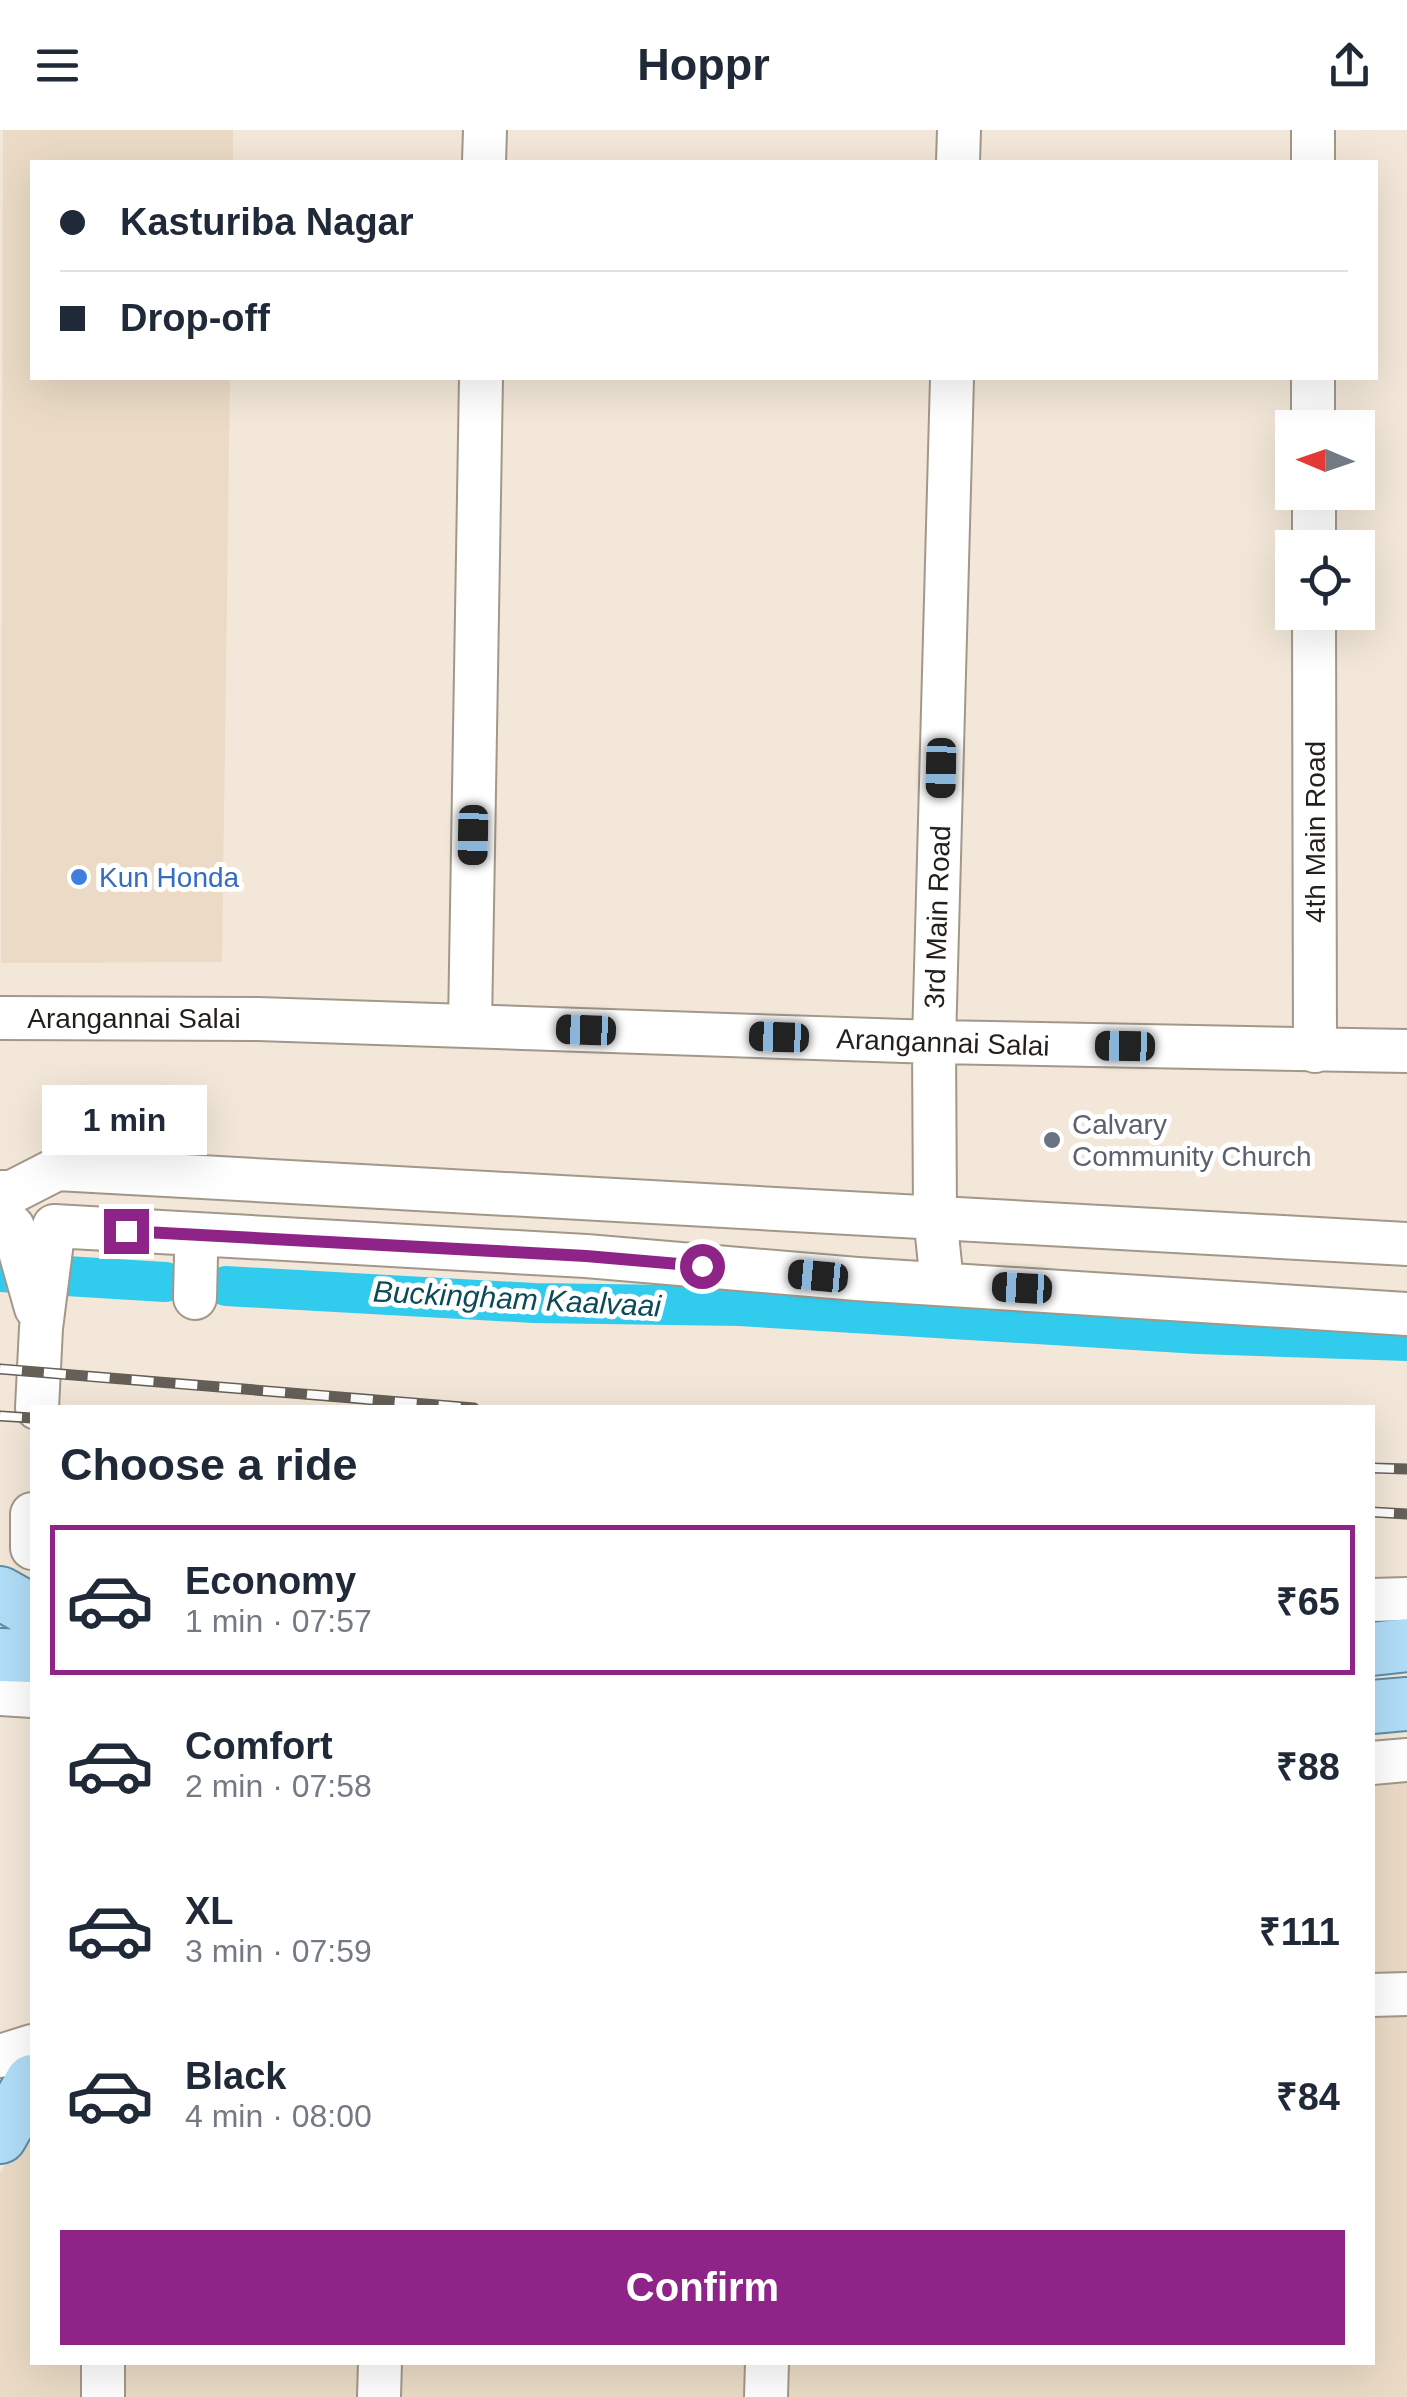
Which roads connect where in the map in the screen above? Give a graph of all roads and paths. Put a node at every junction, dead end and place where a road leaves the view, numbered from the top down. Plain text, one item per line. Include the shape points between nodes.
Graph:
1 (485, 130) edge
2 (959, 130) edge
3 (1312, 130) edge
4 (484, 160) edge
5 (958, 160) edge
6 (1312, 160) edge
7 (480, 380) edge
8 (952, 380) edge
9 (1313, 380) edge
10 (1314, 410) edge
11 (1314, 630) edge
12 (0, 1018) edge
13 (470, 1026) junction
14 (934, 1042) junction
15 (1315, 1050) junction
16 (1407, 1051) edge
17 (57, 1168) junction
18 (4, 1200) edge
19 (935, 1216) junction
20 (1407, 1244) edge
21 (196, 1256) dead end
22 (41, 1280) junction
23 (942, 1284) junction
24 (195, 1298) dead end
25 (1407, 1314) edge
26 (37, 1405) edge
27 (0, 1593) edge
28 (1407, 1599) edge
29 (1375, 1600) edge
30 (30, 1610) edge
31 (1407, 1626) edge
32 (1375, 1629) edge
33 (0, 1638) edge
34 (30, 1640) edge
35 (1407, 1645) edge
36 (1375, 1649) edge
37 (0, 1655) edge
38 (30, 1656) edge
39 (0, 1694) edge
40 (30, 1696) edge
41 (1407, 1704) edge
42 (1375, 1706) edge
43 (1407, 1760) edge
44 (1375, 1763) edge
45 (1407, 1994) edge
46 (1375, 1995) edge
47 (30, 2047) edge
48 (0, 2056) edge
49 (30, 2084) edge
50 (0, 2138) edge
51 (103, 2365) edge
52 (380, 2365) edge
53 (768, 2365) edge
54 (103, 2397) edge
55 (380, 2397) edge
56 (766, 2397) edge

1 - 4 street
2 - 5 street
3 - 6 street
7 - 13 street
8 - 14 street, 3rd Main Road
9 - 10 street
11 - 15 street, 4th Main Road
12 - 13 street, Arangannai Salai
13 - 14 street, Arangannai Salai
14 - 15 street, Arangannai Salai
14 - 19 street, 3rd Main Road
15 - 16 street, Arangannai Salai
17 - 18 street
17 - 19 street
17 - 22 street
18 - 22 street
19 - 20 street
19 - 23 street, 3rd Main Road
21 - 24 street
22 - 23 street via 586,1256
22 - 26 street
23 - 25 street
27 - 30 main road
28 - 29 street
31 - 32 main road
33 - 34 main road
35 - 36 main road
37 - 38 main road
39 - 40 street
41 - 42 main road
43 - 44 street
45 - 46 street
47 - 48 street
49 - 50 main road
51 - 54 street
52 - 55 street
53 - 56 street

